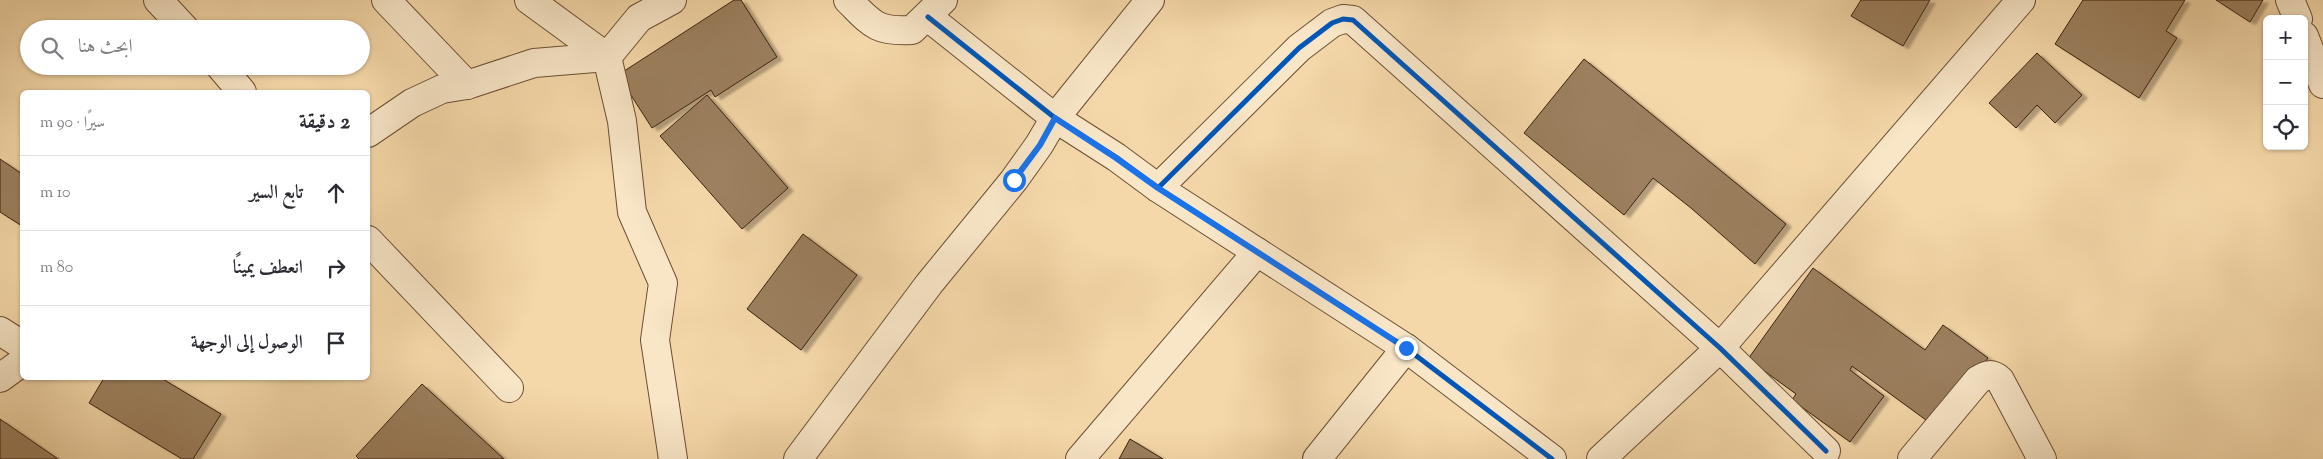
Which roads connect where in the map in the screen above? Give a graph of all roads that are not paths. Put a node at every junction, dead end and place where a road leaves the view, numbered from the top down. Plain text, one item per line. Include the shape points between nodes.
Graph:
1 (158, 0) edge
2 (386, 0) edge
3 (529, 0) edge
4 (672, 0) edge
5 (848, 0) edge
6 (1150, 0) edge
7 (2021, 0) edge
8 (2290, 0) edge
9 (936, 9) edge
10 (2296, 15) edge
11 (177, 20) edge
12 (2308, 46) edge
13 (608, 57) junction
14 (228, 75) edge
15 (2323, 84) edge
16 (467, 86) junction
17 (240, 90) edge
18 (1055, 118) junction
19 (370, 132) edge
20 (1158, 188) junction
21 (370, 242) edge
22 (1257, 252) junction
23 (0, 331) edge
24 (20, 343) edge
25 (1406, 348) junction
26 (1720, 348) junction
27 (20, 363) edge
28 (0, 378) edge
29 (509, 388) dead end
30 (1826, 451) dead end
31 (673, 459) edge
32 (798, 459) edge
33 (1080, 459) edge
34 (1317, 459) edge
35 (1552, 459) edge
36 (1601, 459) edge
37 (1912, 459) edge
38 (2042, 459) edge

1 - 11 street
2 - 16 street
3 - 13 street
4 - 13 street via 639,18
5 - 9 street via 873,25 891,31 912,30
6 - 18 street
7 - 26 street
8 - 10 street
9 - 18 street
12 - 15 street
13 - 16 street via 534,63
13 - 31 street via 622,121 632,212 663,284 655,340
14 - 17 street
16 - 19 street via 442,89 412,103
18 - 20 street
18 - 32 street via 1014,180 929,284
20 - 22 street
20 - 26 street via 1299,48 1332,23 1353,20
21 - 29 street
22 - 25 street
22 - 33 street
23 - 24 street
25 - 34 street
25 - 35 street
26 - 30 street
26 - 36 street
27 - 28 street
37 - 38 street via 1986,374 2000,380

